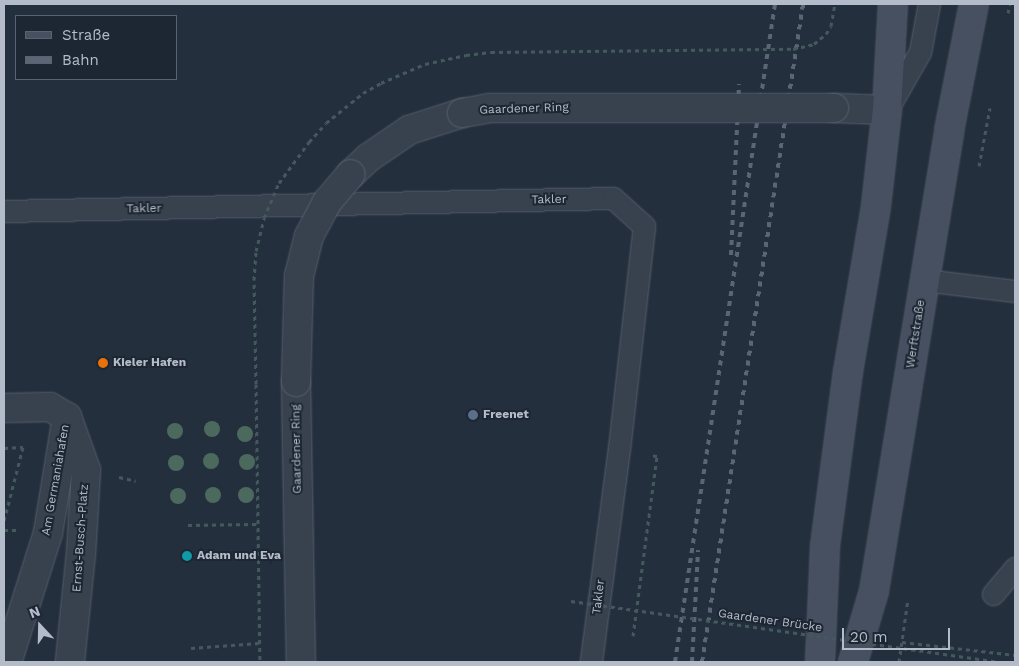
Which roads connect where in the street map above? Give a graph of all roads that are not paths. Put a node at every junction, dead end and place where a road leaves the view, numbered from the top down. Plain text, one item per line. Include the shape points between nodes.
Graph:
1 (893, 4) edge
2 (929, 4) edge
3 (974, 4) edge
4 (887, 110) junction
5 (4, 211) edge
6 (924, 280) junction
7 (1015, 291) edge
8 (4, 408) edge
9 (66, 417) junction
10 (1015, 568) edge
11 (993, 594) dead end
12 (6, 662) edge
13 (70, 662) edge
14 (301, 662) edge
15 (590, 662) edge
16 (820, 662) edge
17 (853, 662) edge

1 - 4 main road
2 - 4 lane via 920,52
3 - 6 main road, Werftstraße
4 - 14 street, Gaardener Ring, bridge via 490,108 443,117 409,130 368,158 339,187 317,218 309,236 298,286 296,382
4 - 16 main road via 876,206 848,372 825,546
5 - 15 lane, Takler via 613,198 644,226
6 - 7 lane
6 - 17 main road, Werftstraße via 874,591
8 - 9 street, Am Germaniahafen via 50,407
9 - 12 street, Am Germaniahafen via 48,533
9 - 13 street, Ernst-Busch-Platz via 86,470
10 - 11 lane

